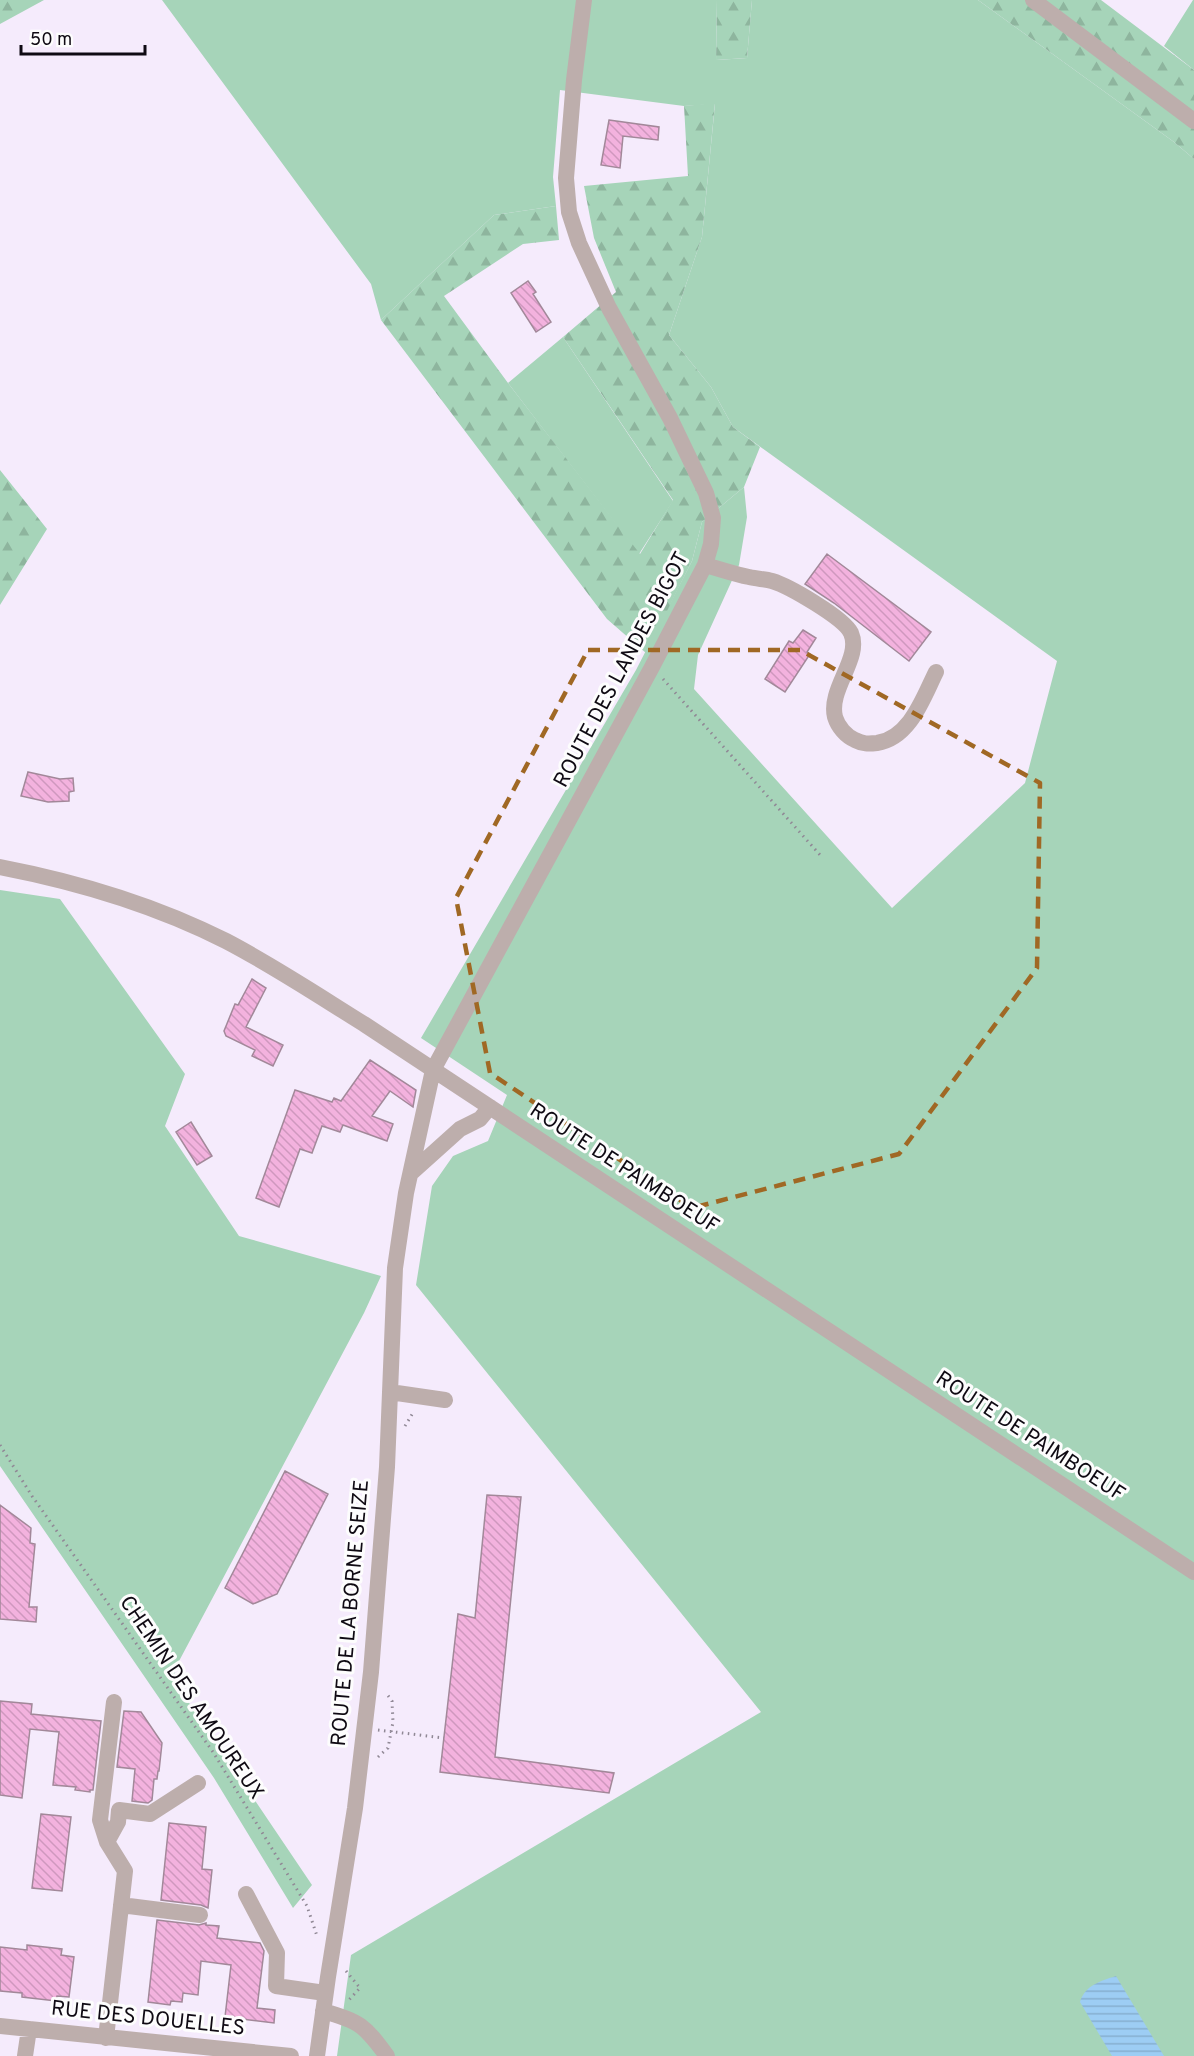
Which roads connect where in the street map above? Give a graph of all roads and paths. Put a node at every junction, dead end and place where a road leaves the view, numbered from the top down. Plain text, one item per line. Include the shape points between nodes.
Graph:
1 (584, 0) edge
2 (1034, 0) edge
3 (1194, 121) edge
4 (705, 565) junction
5 (652, 667) junction
6 (936, 672) dead end
7 (821, 856) dead end
8 (0, 867) edge
9 (433, 1070) junction
10 (490, 1107) junction
11 (411, 1173) junction
12 (390, 1392) junction
13 (445, 1400) dead end
14 (0, 1444) edge
15 (1194, 1572) edge
16 (114, 1702) dead end
17 (393, 1709) dead end
18 (364, 1729) junction
19 (391, 1732) junction
20 (444, 1738) dead end
21 (198, 1784) dead end
22 (107, 1842) junction
23 (246, 1894) dead end
24 (121, 1905) junction
25 (200, 1915) dead end
26 (317, 1944) dead end
27 (360, 1988) dead end
28 (325, 1993) junction
29 (342, 2008) dead end
30 (323, 2011) junction
31 (0, 2026) edge
32 (29, 2029) junction
33 (106, 2038) junction
34 (157, 2049) edge
35 (25, 2056) edge
36 (291, 2056) edge
37 (317, 2056) edge
38 (387, 2056) edge

1 - 4 street, ROUTE DES LANDES BIGOT via 566,178 569,212 609,308 706,493 713,518
2 - 3 street
4 - 5 street, ROUTE DES LANDES BIGOT
4 - 6 street via 771,581 842,621 851,633 853,647 834,698 834,715 839,728 864,745 892,739 906,726
5 - 7 path
5 - 9 street, ROUTE DES LANDES BIGOT
8 - 9 street, ROUTE DE PAIMBOEUF via 57,878 179,919 274,968
9 - 10 street, ROUTE DE PAIMBOEUF
9 - 11 street, ROUTE DES LANDES BIGOT
10 - 11 street
10 - 15 street, ROUTE DE PAIMBOEUF
11 - 12 street, ROUTE DE LA BORNE SEIZE via 395,1268
12 - 13 street
12 - 18 street, ROUTE DE LA BORNE SEIZE
14 - 26 path, CHEMIN DES AMOUREUX via 32,1496 213,1752 307,1905
16 - 22 street via 100,1820
17 - 19 path
18 - 19 path
18 - 28 street, ROUTE DE LA BORNE SEIZE
19 - 20 path
21 - 22 street via 150,1814 119,1810 118,1822
22 - 24 street via 125,1871
23 - 28 street via 277,1953 276,1986
24 - 25 street
24 - 33 street
27 - 29 path
28 - 30 street, ROUTE DE LA BORNE SEIZE
30 - 37 street, ROUTE DE LA BORNE SEIZE
30 - 38 street via 353,2020 369,2031
31 - 32 street, RUE DES DOUELLES
32 - 33 street, RUE DES DOUELLES
32 - 35 street
33 - 34 street, RUE DES DOUELLES
34 - 36 street, RUE DES DOUELLES

